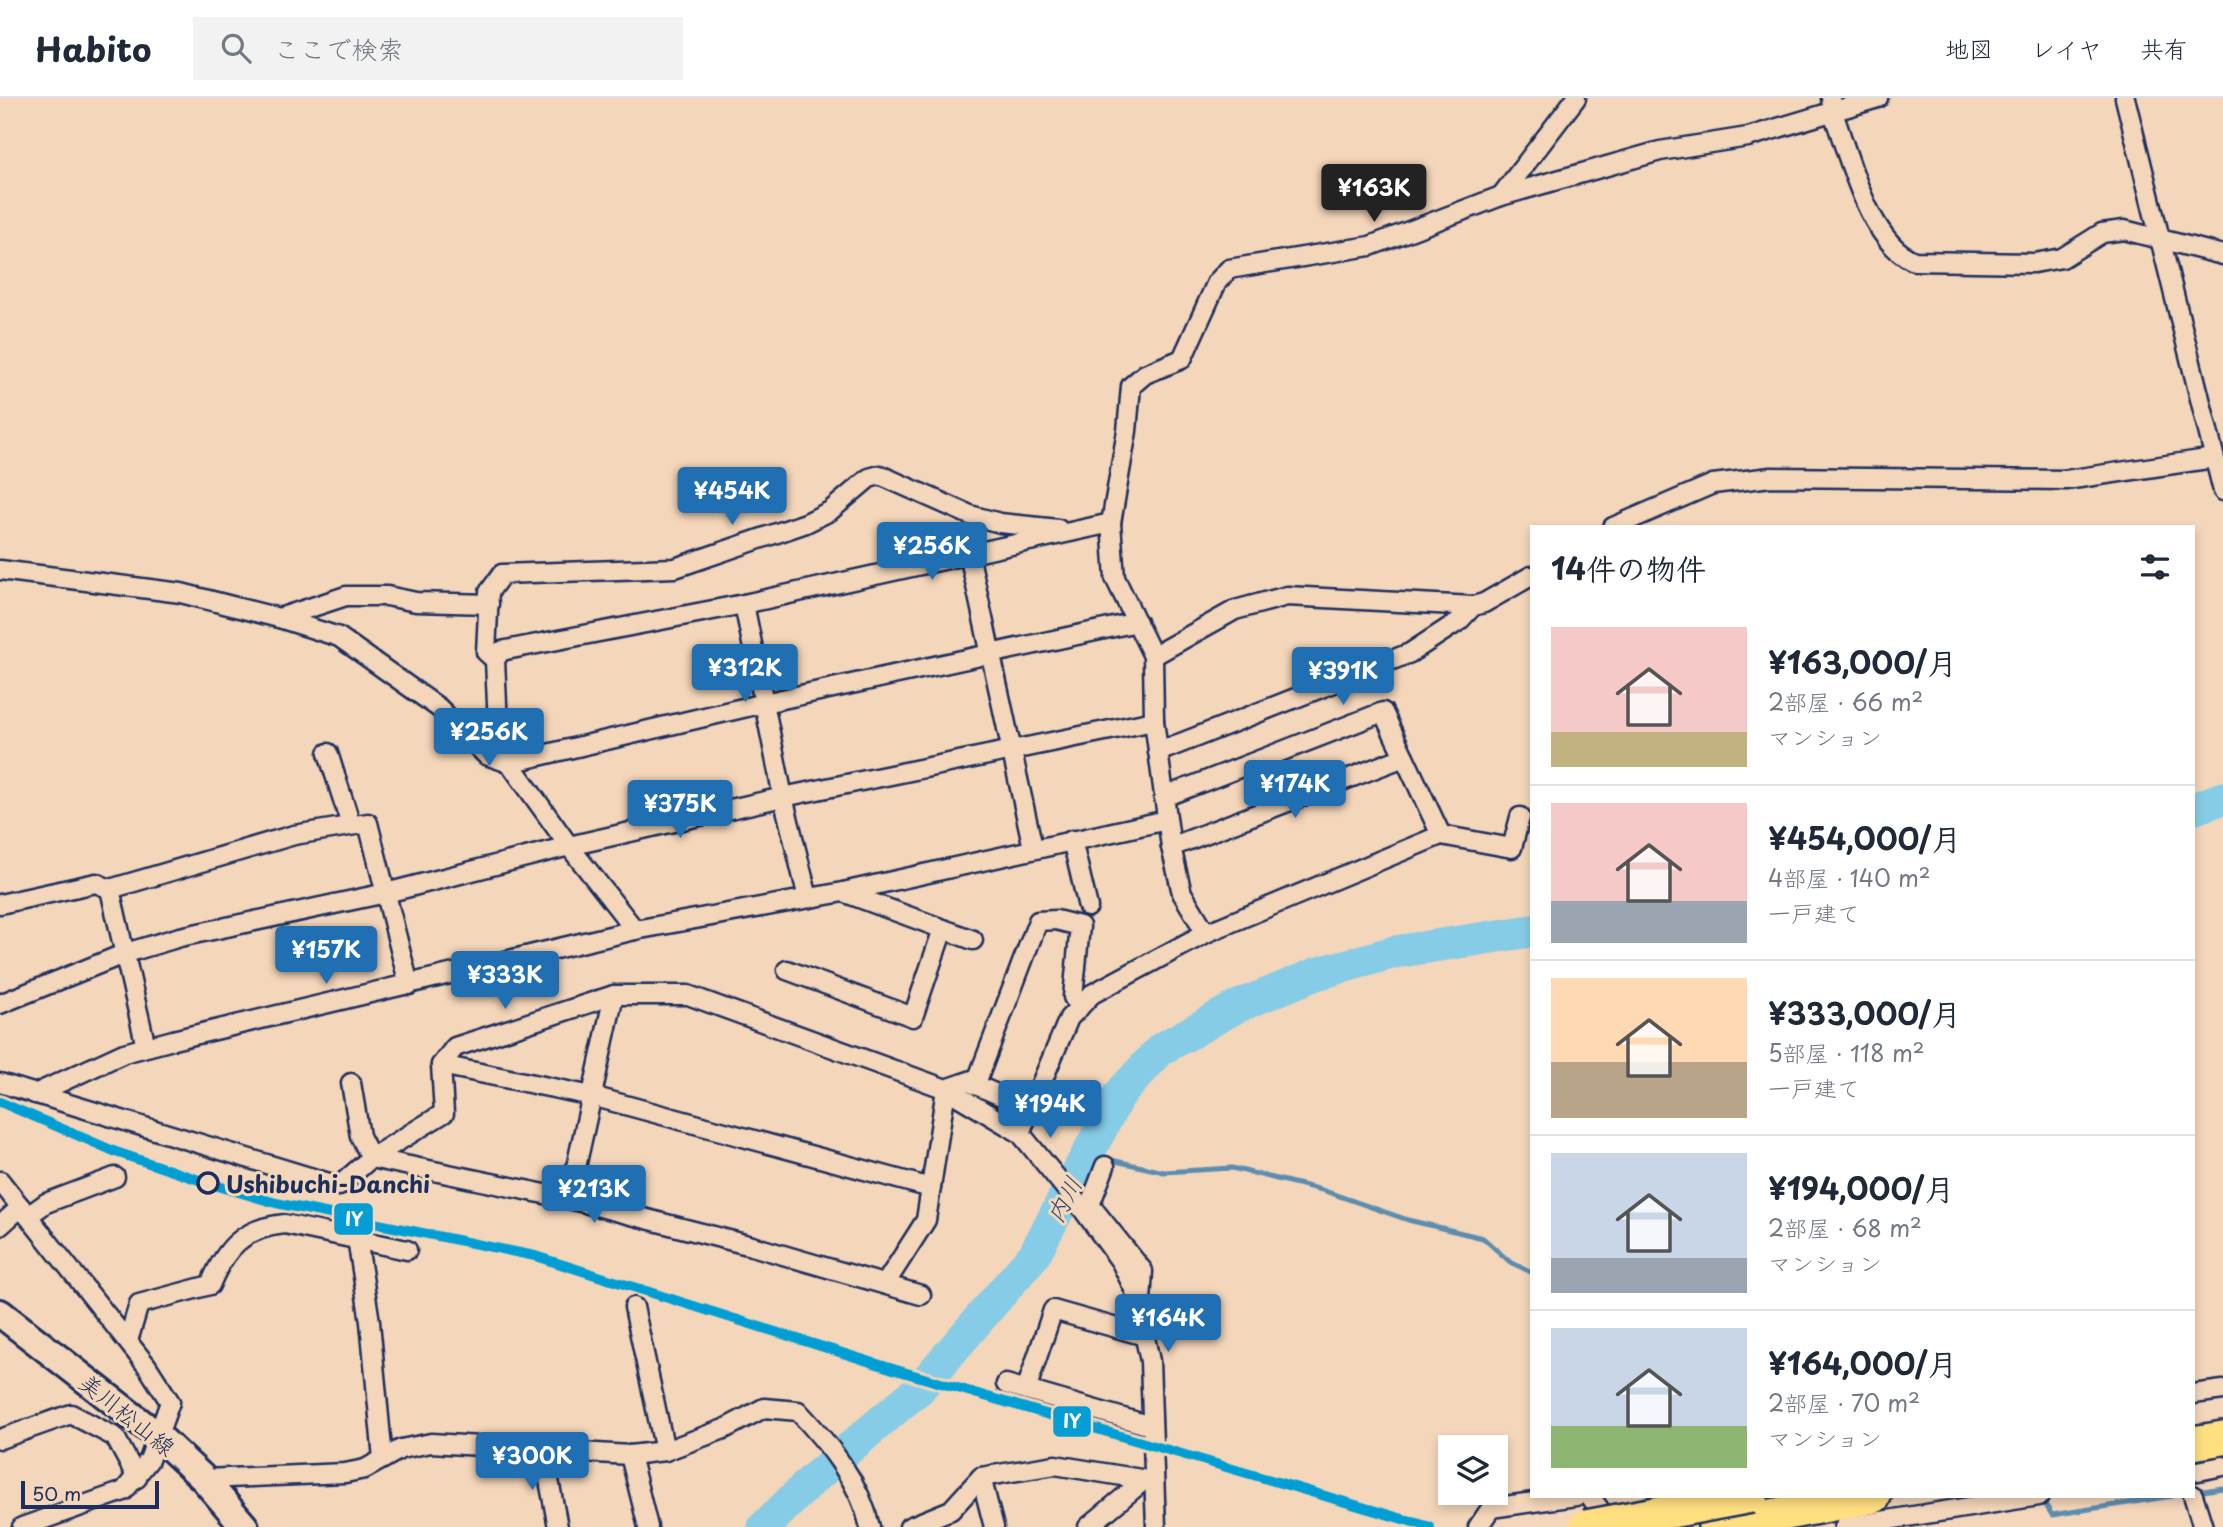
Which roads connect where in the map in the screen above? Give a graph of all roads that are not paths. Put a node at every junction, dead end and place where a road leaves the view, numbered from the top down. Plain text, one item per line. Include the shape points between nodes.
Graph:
1 (1576, 98) edge
2 (1878, 98) edge
3 (2125, 98) edge
4 (1832, 105) edge
5 (1501, 196) junction
6 (2160, 239) junction
7 (2223, 256) edge
8 (2214, 458) junction
9 (2223, 491) edge
10 (1111, 523) junction
11 (1619, 525) edge
12 (1076, 530) junction
13 (969, 554) junction
14 (0, 570) edge
15 (1530, 577) edge
16 (489, 604) junction
17 (744, 604) junction
18 (1473, 606) junction
19 (279, 618) junction
20 (1137, 622) junction
21 (991, 654) junction
22 (1153, 656) junction
23 (495, 660) junction
24 (764, 703) junction
25 (1154, 721) junction
26 (1012, 750) junction
27 (1158, 752) junction
28 (328, 753) dead end
29 (1404, 757) junction
30 (509, 763) junction
31 (783, 797) junction
32 (1164, 797) junction
33 (1520, 817) dead end
34 (1167, 820) junction
35 (351, 825) junction
36 (1441, 835) junction
37 (1072, 840) junction
38 (569, 846) junction
39 (1171, 847) junction
40 (1033, 848) junction
41 (110, 889) junction
42 (843, 892) junction
43 (386, 893) junction
44 (808, 898) junction
45 (0, 904) edge
46 (1088, 907) dead end
47 (943, 929) junction
48 (635, 930) junction
49 (1206, 933) junction
50 (973, 940) dead end
51 (127, 953) junction
52 (787, 970) dead end
53 (409, 985) junction
54 (614, 995) junction
55 (0, 1004) edge
56 (1079, 1008) junction
57 (146, 1047) junction
58 (441, 1065) junction
59 (970, 1082) junction
60 (0, 1083) edge
61 (351, 1083) dead end
62 (946, 1089) junction
63 (35, 1094) junction
64 (592, 1096) junction
65 (1029, 1108) junction
66 (1020, 1133) junction
67 (371, 1158) junction
68 (1105, 1166) dead end
69 (116, 1177) dead end
70 (0, 1181) edge
71 (931, 1188) junction
72 (569, 1199) junction
73 (25, 1211) junction
74 (0, 1226) edge
75 (357, 1238) junction
76 (407, 1250) dead end
77 (885, 1284) junction
78 (921, 1295) dead end
79 (634, 1307) dead end
80 (1140, 1308) junction
81 (0, 1313) edge
82 (1145, 1336) junction
83 (128, 1341) junction
84 (1006, 1384) dead end
85 (1026, 1390) junction
86 (2223, 1390) edge
87 (2195, 1394) edge
88 (2223, 1416) edge
89 (2195, 1421) edge
90 (1151, 1426) junction
91 (158, 1436) junction
92 (2223, 1438) edge
93 (0, 1439) edge
94 (2195, 1443) edge
95 (543, 1450) junction
96 (665, 1451) junction
97 (630, 1455) junction
98 (383, 1459) junction
99 (2223, 1466) edge
100 (2195, 1472) edge
101 (981, 1477) junction
102 (138, 1478) junction
103 (204, 1479) junction
104 (1148, 1481) junction
105 (1562, 1498) edge
106 (1591, 1498) edge
107 (1740, 1498) edge
108 (1864, 1498) edge
109 (2026, 1498) edge
110 (2194, 1498) edge
111 (22, 1527) edge
112 (245, 1527) edge
113 (558, 1527) edge
114 (648, 1527) edge
115 (870, 1527) edge
116 (908, 1527) edge
117 (994, 1527) edge
118 (1088, 1527) edge
119 (1156, 1527) edge
120 (1478, 1527) edge
121 (1586, 1527) edge
122 (1612, 1527) edge
123 (1714, 1527) edge
124 (1844, 1527) edge
125 (2203, 1527) edge

1 - 5 street
2 - 4 street
3 - 6 street
4 - 5 street via 1748,136 1660,151
4 - 6 street via 1879,231 1897,254 1914,261 2034,263 2062,258 2102,233 2124,230
5 - 10 street via 1370,246 1229,270 1217,282 1182,359 1145,374 1131,386
6 - 7 street
6 - 8 street
8 - 9 street
8 - 11 street via 2066,480 1759,479 1713,484
10 - 12 street
10 - 20 street via 1115,578
12 - 13 street
12 - 16 street via 970,516 880,475 806,523 675,568 502,574 489,592
13 - 17 street
13 - 21 street
14 - 19 street via 181,593
15 - 18 street
16 - 19 street via 346,596
16 - 23 street via 486,652
17 - 23 street via 501,652
17 - 24 street
18 - 22 street via 1287,596 1235,610
18 - 27 street via 1459,621 1410,653
19 - 30 street via 339,637 439,708 486,755
20 - 21 street
20 - 22 street
21 - 24 street
21 - 26 street
22 - 25 street
23 - 30 street via 499,748
24 - 30 street
24 - 31 street
25 - 26 street
25 - 27 street
26 - 31 street
26 - 40 street
27 - 32 street
28 - 35 street
29 - 32 street via 1383,712
29 - 36 street
29 - 39 street
30 - 38 street
31 - 38 street
31 - 44 street
32 - 34 street
33 - 36 street via 1512,848
34 - 37 street
34 - 39 street
35 - 41 street via 294,835
35 - 43 street via 368,823
36 - 49 street
37 - 40 street
37 - 46 street
38 - 43 street
38 - 48 street
39 - 49 street via 1182,894
40 - 42 street
41 - 45 street via 96,883
41 - 51 street
42 - 44 street
42 - 47 street
43 - 51 street via 180,937
43 - 53 street
44 - 48 street
47 - 50 street
47 - 52 street via 913,1017
48 - 53 street
49 - 56 street via 1092,994
51 - 55 street
51 - 57 street
53 - 57 street
54 - 58 street via 455,1047
54 - 62 street via 688,995
54 - 64 street
56 - 59 street via 1073,997 1080,926 1056,919 1038,921 978,1078
56 - 65 street via 1069,1018
57 - 63 street
58 - 64 street
58 - 67 street via 444,1113
59 - 62 street
59 - 65 street
60 - 63 street
61 - 67 street via 360,1136
62 - 66 street
62 - 71 street
63 - 67 street via 338,1186
64 - 71 street
64 - 72 street
65 - 66 street
66 - 80 street via 1121,1262
67 - 72 street
68 - 80 street via 1090,1205 1143,1271
69 - 73 street
70 - 73 street
71 - 77 street via 926,1220
72 - 77 street
73 - 74 street
73 - 83 street
75 - 76 street
75 - 83 street via 285,1224 254,1232 224,1254 210,1285 139,1304
75 - 98 street
77 - 78 street
79 - 96 street
80 - 82 street
81 - 91 main road, 美川松山線
82 - 85 street via 1053,1310
82 - 90 street
83 - 91 street via 170,1402
84 - 85 street
85 - 90 street
86 - 87 street
88 - 89 highway
90 - 104 street
91 - 102 street
91 - 103 main road, 美川松山線
92 - 94 highway
93 - 102 street via 71,1414 115,1437
95 - 97 street
95 - 98 street via 430,1443 401,1449
95 - 113 street
96 - 97 street
96 - 115 street via 764,1408 798,1411 850,1477
97 - 114 street
98 - 103 street via 345,1473
99 - 100 street
101 - 104 street via 1055,1465
101 - 116 street via 951,1510
101 - 117 street
102 - 111 street via 124,1491
103 - 112 main road, 美川松山線
104 - 118 street
104 - 119 street
105 - 120 street via 1491,1508
106 - 122 street
107 - 121 highway, bridge
108 - 123 highway
109 - 124 street
110 - 125 street

